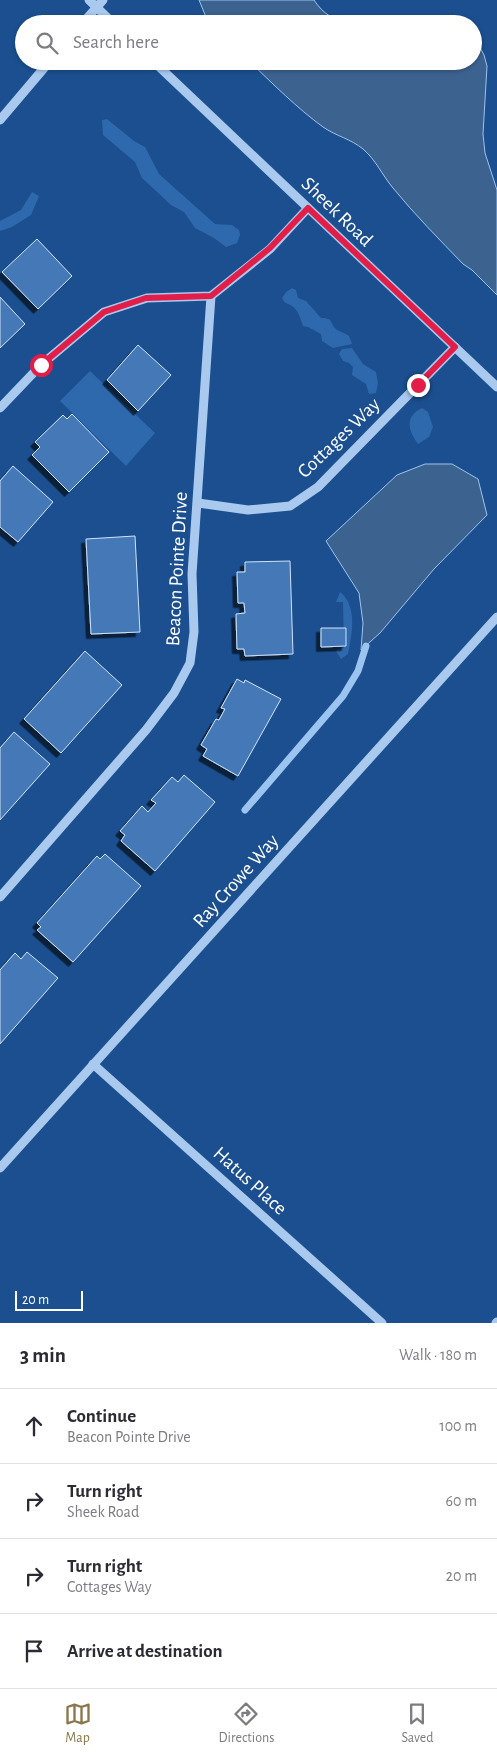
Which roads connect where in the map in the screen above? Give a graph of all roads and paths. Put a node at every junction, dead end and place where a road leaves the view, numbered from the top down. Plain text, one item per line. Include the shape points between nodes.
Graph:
1 (89, 0) edge
2 (103, 0) edge
3 (96, 7) junction
4 (89, 15) edge
5 (104, 15) edge
6 (42, 70) edge
7 (162, 70) edge
8 (0, 120) edge
9 (308, 208) junction
10 (211, 296) junction
11 (455, 347) junction
12 (497, 387) edge
13 (0, 408) edge
14 (198, 503) junction
15 (497, 617) edge
16 (0, 897) edge
17 (94, 1064) junction
18 (0, 1168) edge
19 (382, 1323) edge

1 - 3 street
2 - 3 street
3 - 4 street
3 - 5 street
6 - 8 street
7 - 9 street, Sheek Road
9 - 10 street via 270,248
9 - 11 street, Sheek Road
10 - 13 street via 146,298 104,312 41,365
10 - 14 street, Beacon Pointe Drive
11 - 12 street, Sheek Road
11 - 14 street, Cottages Way via 318,487 290,506 248,510
14 - 16 street, Beacon Pointe Drive via 190,663 174,693 146,730
15 - 17 street, Ray Crowe Way
17 - 18 street, Ray Crowe Way
17 - 19 street, Hatus Place

